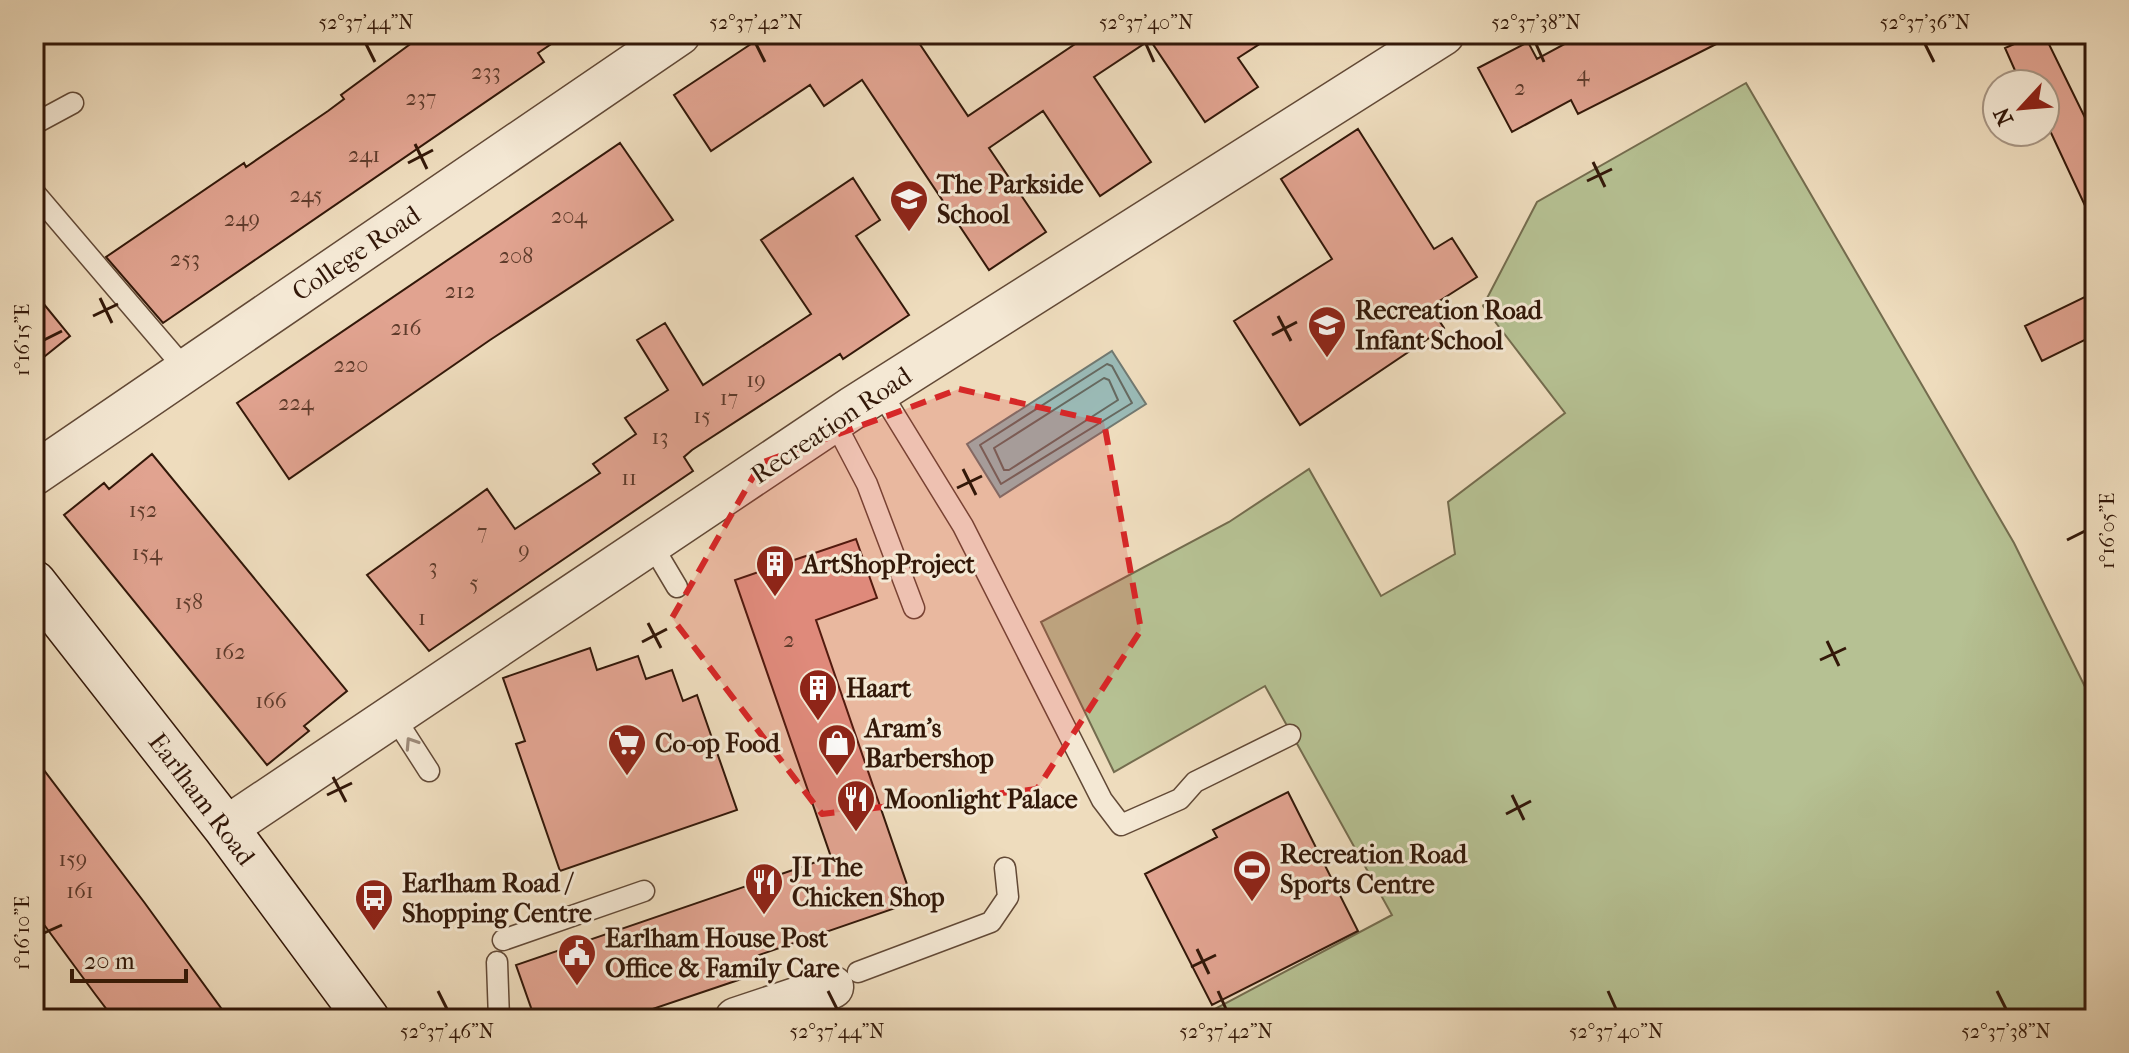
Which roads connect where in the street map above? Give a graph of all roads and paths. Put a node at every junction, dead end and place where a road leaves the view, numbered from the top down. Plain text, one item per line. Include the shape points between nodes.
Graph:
1 (679, 34) edge
2 (1443, 34) edge
3 (73, 103) dead end
4 (34, 124) edge
5 (34, 192) edge
6 (186, 370) junction
7 (880, 391) junction
8 (834, 421) junction
9 (34, 474) edge
10 (652, 545) junction
11 (34, 583) edge
12 (677, 587) dead end
13 (914, 608) dead end
14 (393, 715) junction
15 (1290, 735) dead end
16 (429, 771) dead end
17 (226, 828) junction
18 (1005, 868) dead end
19 (644, 891) dead end
20 (503, 940) dead end
21 (497, 962) dead end
22 (845, 979) joint
23 (367, 1019) edge
24 (499, 1019) edge
25 (736, 1019) edge

1 - 6 street, College Road
2 - 7 street, Recreation Road
3 - 4 lane
5 - 6 lane
6 - 9 street, College Road
7 - 8 street, Recreation Road
7 - 15 lane via 963,526 1102,800 1121,825 1180,799 1195,782
8 - 10 street, Recreation Road
8 - 13 lane via 867,484
10 - 12 lane
10 - 14 street, Recreation Road
11 - 17 main road, Earlham Road
16 -> 14 lane
14 - 17 street, Recreation Road
17 - 23 main road, Earlham Road
18 - 22 lane via 1008,897 991,922
19 - 20 lane
21 - 24 lane
22 - 25 street

